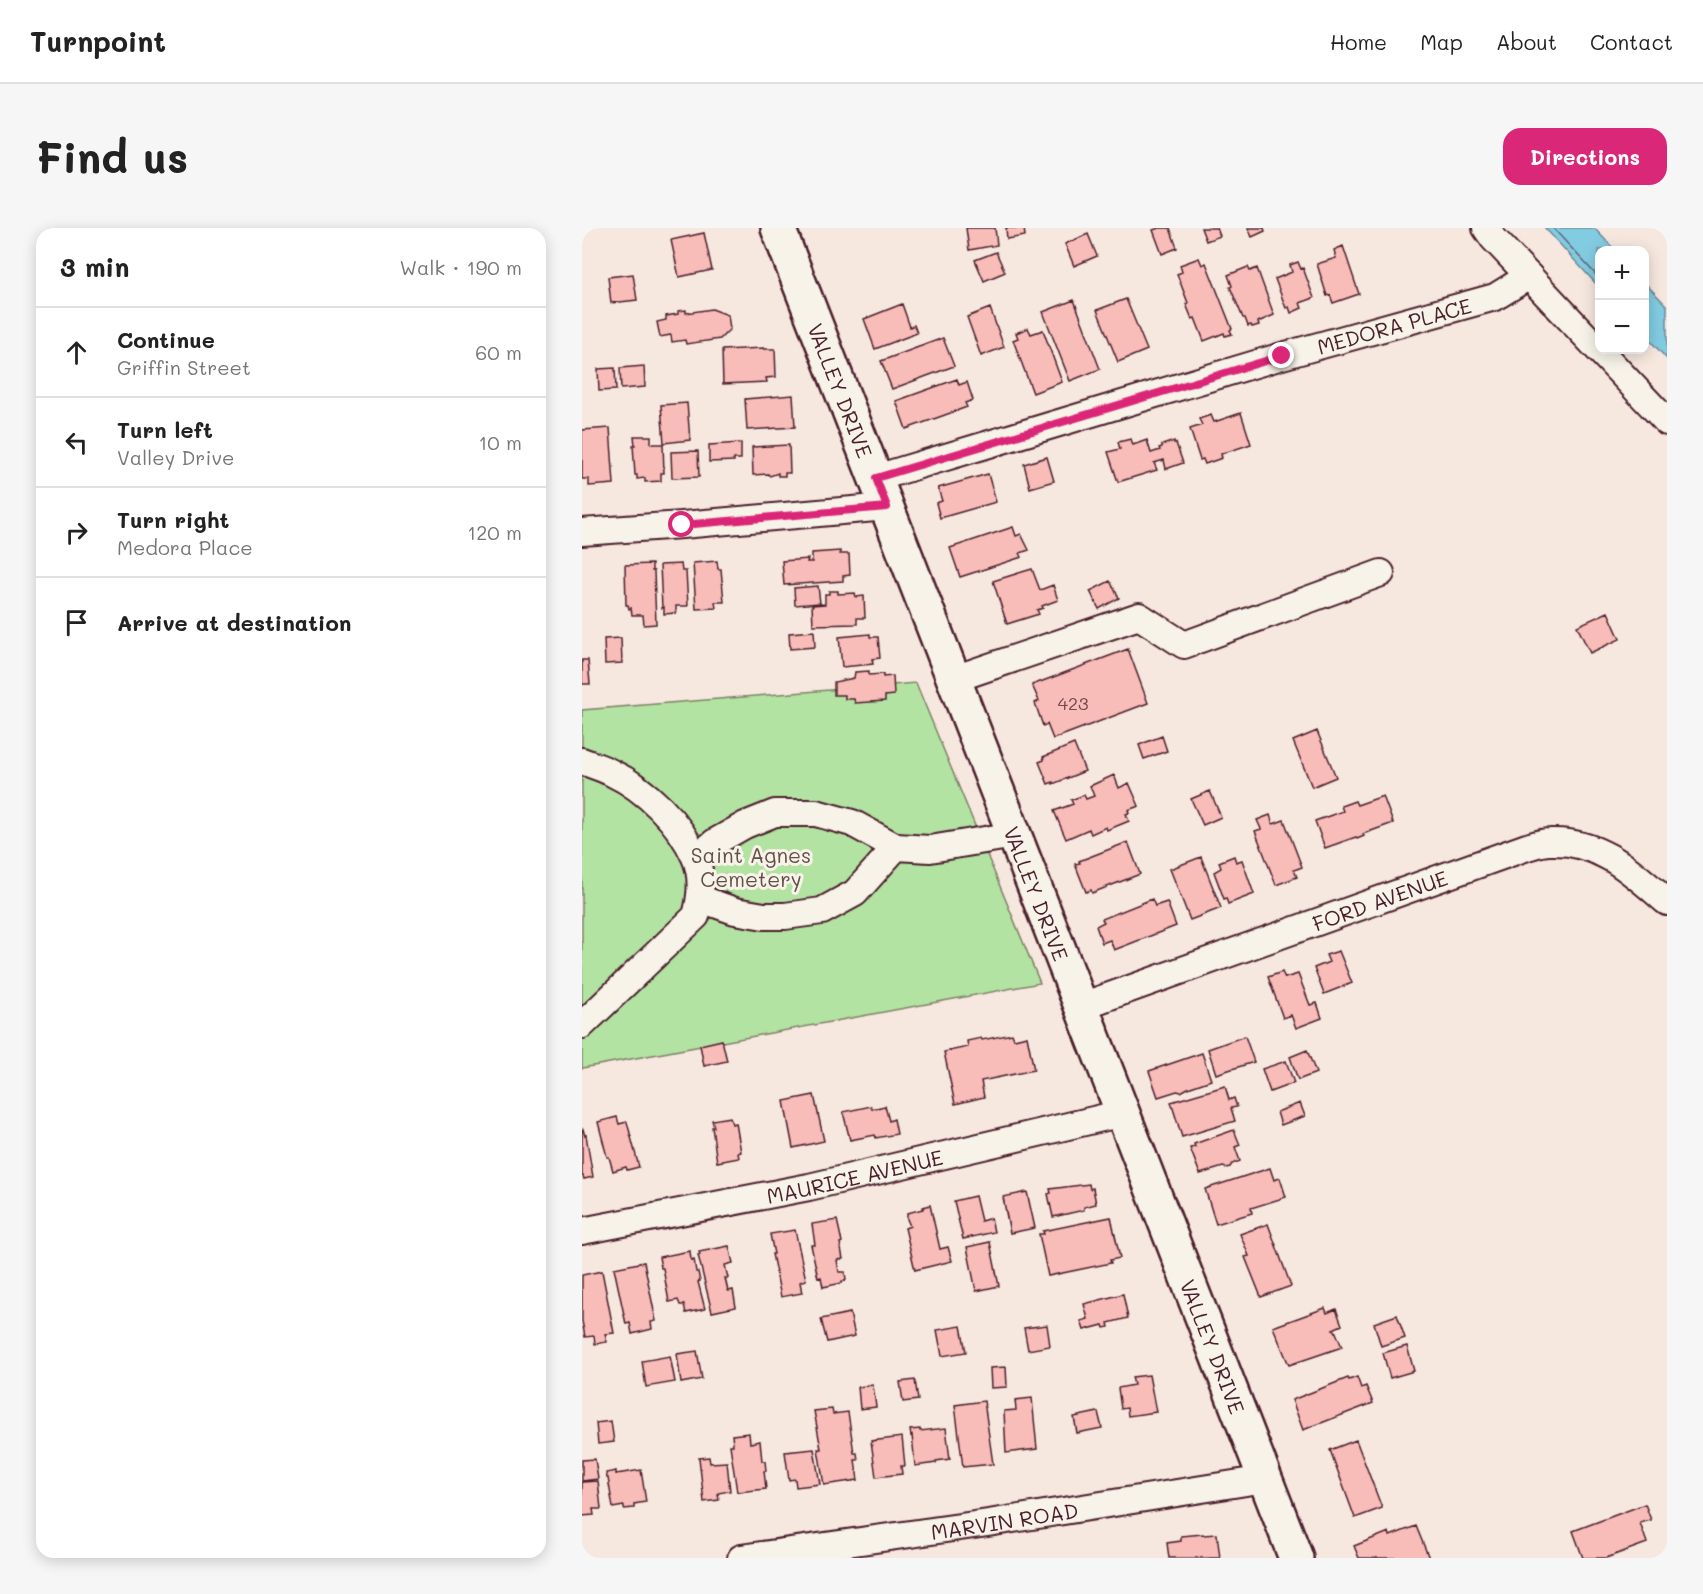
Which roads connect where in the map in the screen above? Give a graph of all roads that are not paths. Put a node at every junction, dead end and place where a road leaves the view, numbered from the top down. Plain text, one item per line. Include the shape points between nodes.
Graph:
1 (778, 228) edge
2 (1486, 228) edge
3 (1529, 276) junction
4 (1667, 422) edge
5 (881, 492) junction
6 (582, 532) edge
7 (1381, 573) dead end
8 (954, 679) junction
9 (582, 762) edge
10 (1015, 835) junction
11 (896, 847) junction
12 (696, 858) junction
13 (701, 899) junction
14 (1667, 902) edge
15 (1082, 1006) junction
16 (582, 1025) edge
17 (1123, 1113) junction
18 (582, 1231) edge
19 (1265, 1479) junction
20 (741, 1558) edge
21 (1296, 1558) edge

1 - 5 main road, VALLEY DRIVE
2 - 3 street
3 - 4 street
3 - 5 street, MEDORA PLACE via 1495,297 1282,356
5 - 6 street, MEDORA PLACE via 682,525
5 - 8 main road, VALLEY DRIVE
7 - 8 street via 1184,645 1139,616
8 - 10 main road, VALLEY DRIVE
9 - 12 street via 614,773 651,798 677,827
10 - 11 street via 930,849
10 - 15 main road, VALLEY DRIVE
11 - 12 street via 852,823 816,813 775,813 725,836
11 - 13 street via 855,893 822,911 764,916
12 - 13 street
13 - 16 street via 696,916
14 - 15 street, FORD AVENUE via 1612,858 1593,848 1548,842
15 - 17 main road, VALLEY DRIVE
17 - 18 street, MAURICE AVENUE via 809,1187
17 - 19 main road, VALLEY DRIVE
19 - 20 street, MARVIN ROAD
19 - 21 main road, VALLEY DRIVE

